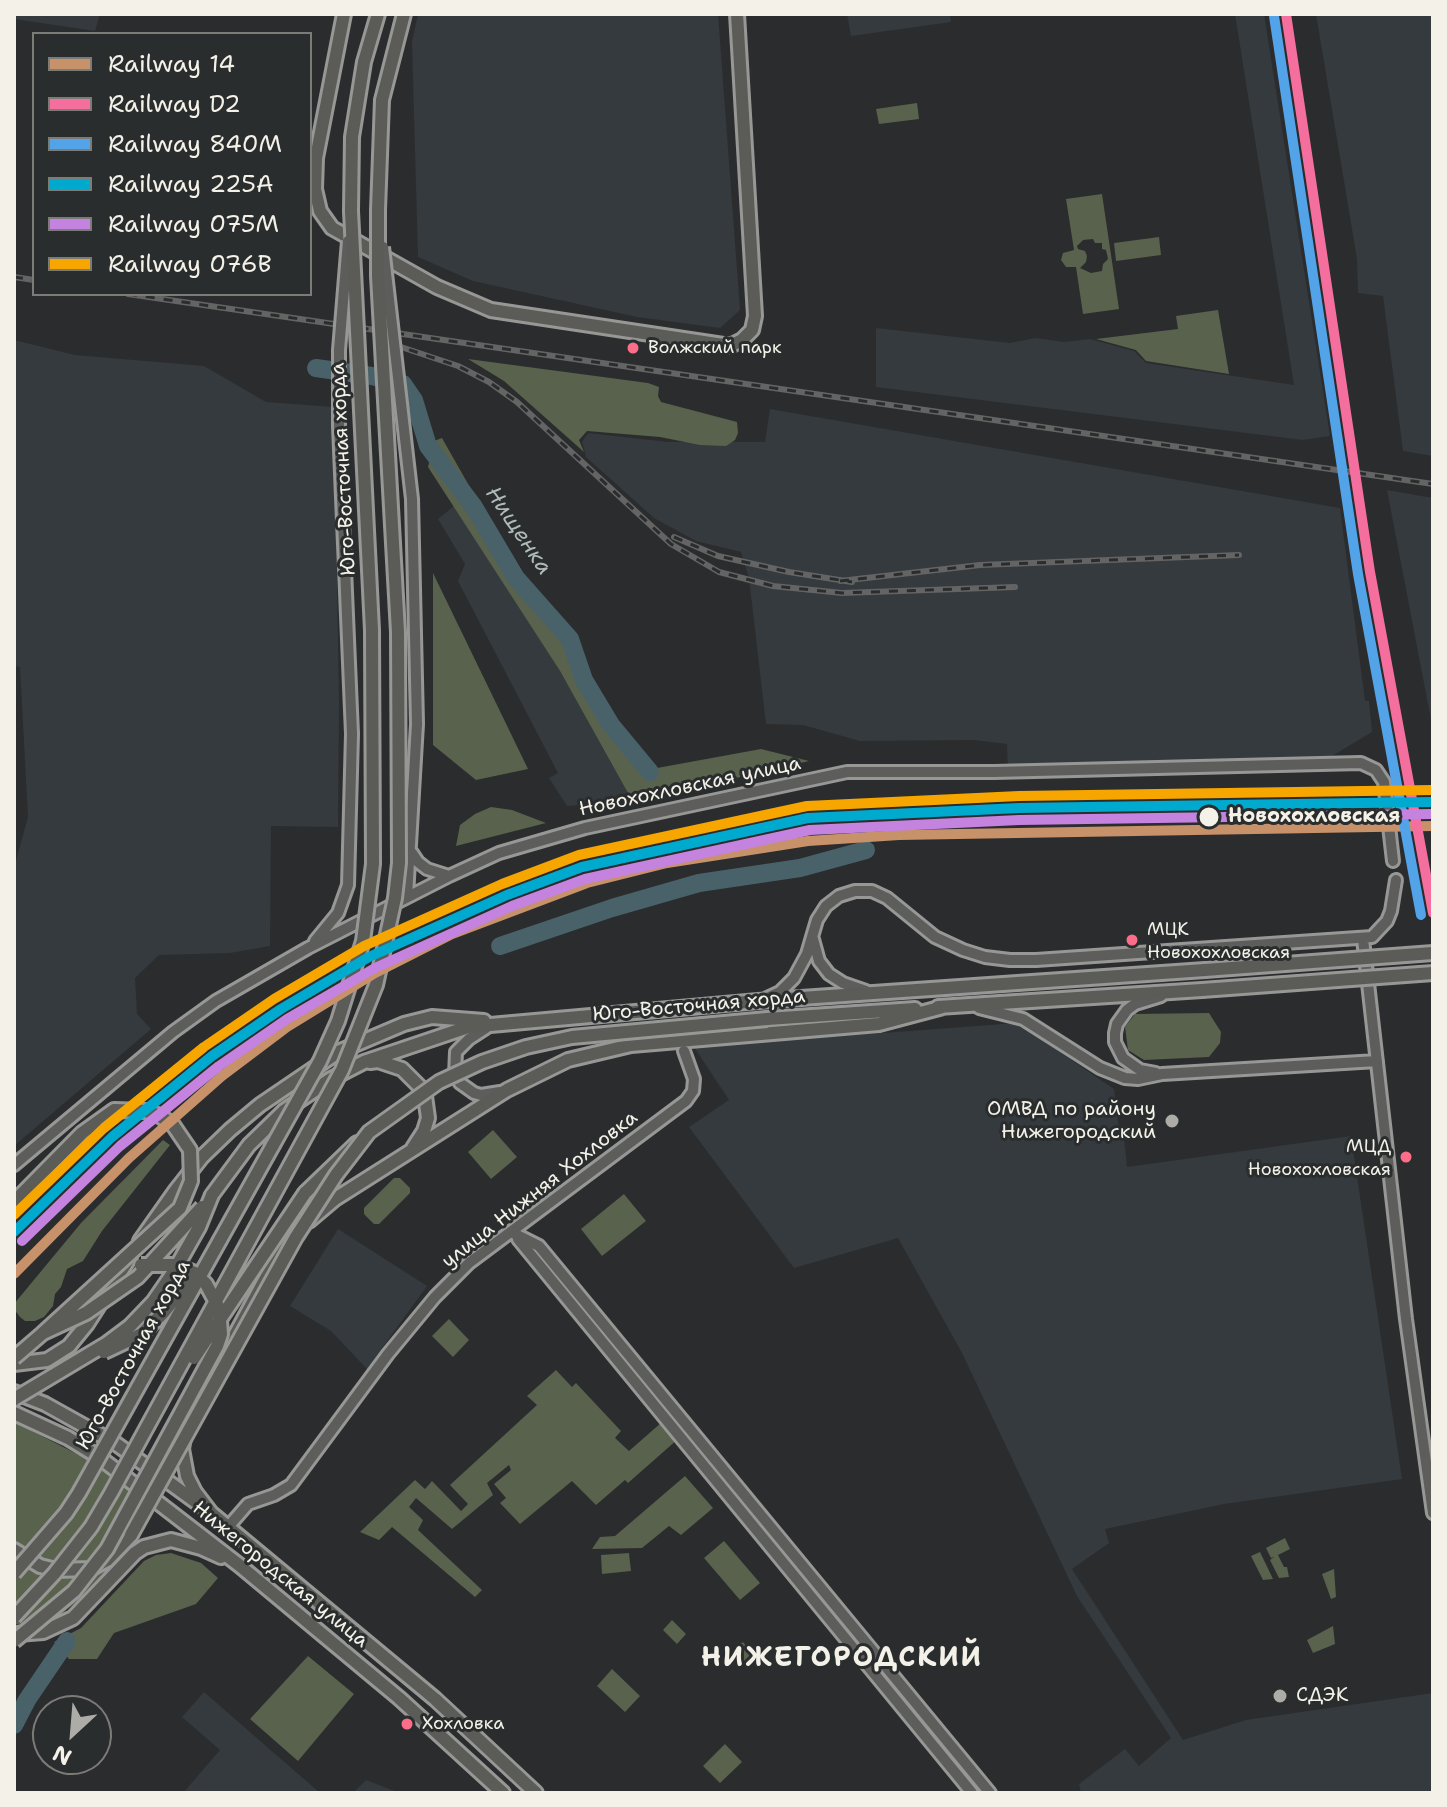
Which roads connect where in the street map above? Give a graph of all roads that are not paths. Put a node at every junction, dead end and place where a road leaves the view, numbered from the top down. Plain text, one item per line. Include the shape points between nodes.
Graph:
1 (344, 14) edge
2 (378, 14) edge
3 (404, 14) edge
4 (737, 14) edge
5 (378, 210) junction
6 (351, 211) junction
7 (411, 852) junction
8 (1393, 861) dead end
9 (449, 876) junction
10 (1396, 880) dead end
11 (407, 896) junction
12 (814, 928) junction
13 (1363, 939) junction
14 (308, 948) junction
15 (1433, 953) edge
16 (1433, 973) edge
17 (872, 992) junction
18 (1170, 993) junction
19 (758, 1001) junction
20 (965, 1006) junction
21 (943, 1007) junction
22 (499, 1023) junction
23 (684, 1051) dead end
24 (1377, 1061) junction
25 (364, 1062) junction
26 (1162, 1074) junction
27 (507, 1090) junction
28 (369, 1132) junction
29 (408, 1154) junction
30 (14, 1165) edge
31 (212, 1195) junction
32 (14, 1202) edge
33 (511, 1232) junction
34 (220, 1240) junction
35 (110, 1288) junction
36 (43, 1333) junction
37 (14, 1358) edge
38 (14, 1364) edge
39 (74, 1364) junction
40 (14, 1392) edge
41 (14, 1399) edge
42 (14, 1413) edge
43 (144, 1434) junction
44 (211, 1513) junction
45 (1433, 1513) edge
46 (228, 1527) junction
47 (14, 1550) edge
48 (239, 1565) junction
49 (14, 1573) edge
50 (14, 1617) edge
51 (14, 1634) edge
52 (14, 1641) edge
53 (503, 1793) edge
54 (536, 1793) edge
55 (972, 1793) edge
56 (990, 1793) edge

1 - 4 main road via 316,158 320,211 332,228 437,287 491,310 730,346 752,330 755,316
2 - 6 main road, Юго-Восточная хорда via 352,137
3 - 5 main road, Юго-Восточная хорда via 382,100
5 - 7 street, bridge via 412,499 417,724
5 - 43 main road, Юго-Восточная хорда, bridge via 398,632 399,863 389,928 376,985 342,1070
6 - 14 street, bridge via 339,350 352,734 348,885 338,913
6 - 34 main road, Юго-Восточная хорда, bridge via 372,630 375,827 370,898 338,1021
7 - 9 street via 427,869
7 - 11 street
8 - 9 street, Новохохловская улица via 1384,782 1376,770 1361,763 847,772 585,828 499,853
9 - 11 street, Новохохловская улица
10 - 13 street via 1387,921
11 - 14 street, Новохохловская улица
12 - 13 street via 832,900 863,890 887,898 935,937 985,957 1010,960
12 - 17 street via 823,968 836,979
12 - 19 street via 794,978 780,992
13 - 24 street
14 - 30 street, Новохохловская улица via 173,1032
15 - 17 main road, Юго-Восточная хорда, bridge
16 - 18 main road, Юго-Восточная хорда, bridge
17 - 19 main road, Юго-Восточная хорда
18 - 20 main road, Юго-Восточная хорда
18 - 26 street via 1135,1004 1121,1017 1115,1033 1118,1050 1131,1065
19 - 22 main road, Юго-Восточная хорда
20 - 21 main road, Юго-Восточная хорда
20 - 26 street via 1023,1019 1112,1074 1138,1079
21 - 27 main road via 879,1024 602,1050
21 - 28 main road, Юго-Восточная хорда, bridge via 572,1037 526,1047 439,1082
22 - 25 main road, Юго-Восточная хорда via 468,1027
22 - 27 street via 478,1031 460,1047 454,1067 460,1083 474,1093
22 - 35 main road via 432,1017 404,1024 338,1052 260,1105 202,1157
23 - 33 street, улица Нижняя Хохловка via 694,1079 686,1101
24 - 26 street
24 - 45 street
25 - 29 main road via 402,1069 425,1096 428,1118
25 - 31 main road, Юго-Восточная хорда, bridge via 284,1111 232,1165
27 - 29 main road
28 - 43 main road, Юго-Восточная хорда, bridge via 305,1193
28 - 47 main road, bridge via 296,1237 131,1535 90,1569 56,1570
29 - 44 main road via 335,1199 283,1250 190,1414 183,1463
31 - 36 main road, Юго-Восточная хорда, bridge via 138,1277 86,1313
31 - 39 main road, bridge via 199,1227 153,1302 130,1326
32 - 36 main road, bridge via 82,1133 114,1110 160,1116 190,1150 191,1181 180,1208
33 - 46 street, улица Нижняя Хохловка via 435,1297 291,1485 248,1504
33 - 55 street
33 - 56 street via 547,1255
34 - 39 main road, bridge via 142,1334
34 - 49 main road, Юго-Восточная хорда, bridge via 79,1493
35 - 38 main road via 69,1346 47,1360
35 - 52 main road, bridge via 141,1265 174,1265 195,1273 219,1308 221,1334 107,1549 74,1591
36 - 37 main road, Юго-Восточная хорда, bridge
39 - 41 main road, bridge
40 - 44 main road via 115,1443
42 - 48 main road, Нижегородская улица via 99,1457
43 - 50 main road, Юго-Восточная хорда, bridge via 91,1527
44 - 46 main road, Нижегородская улица
46 - 54 main road, Нижегородская улица via 435,1699
48 - 51 main road via 184,1542 157,1542 135,1553 64,1624
48 - 53 main road, Нижегородская улица

